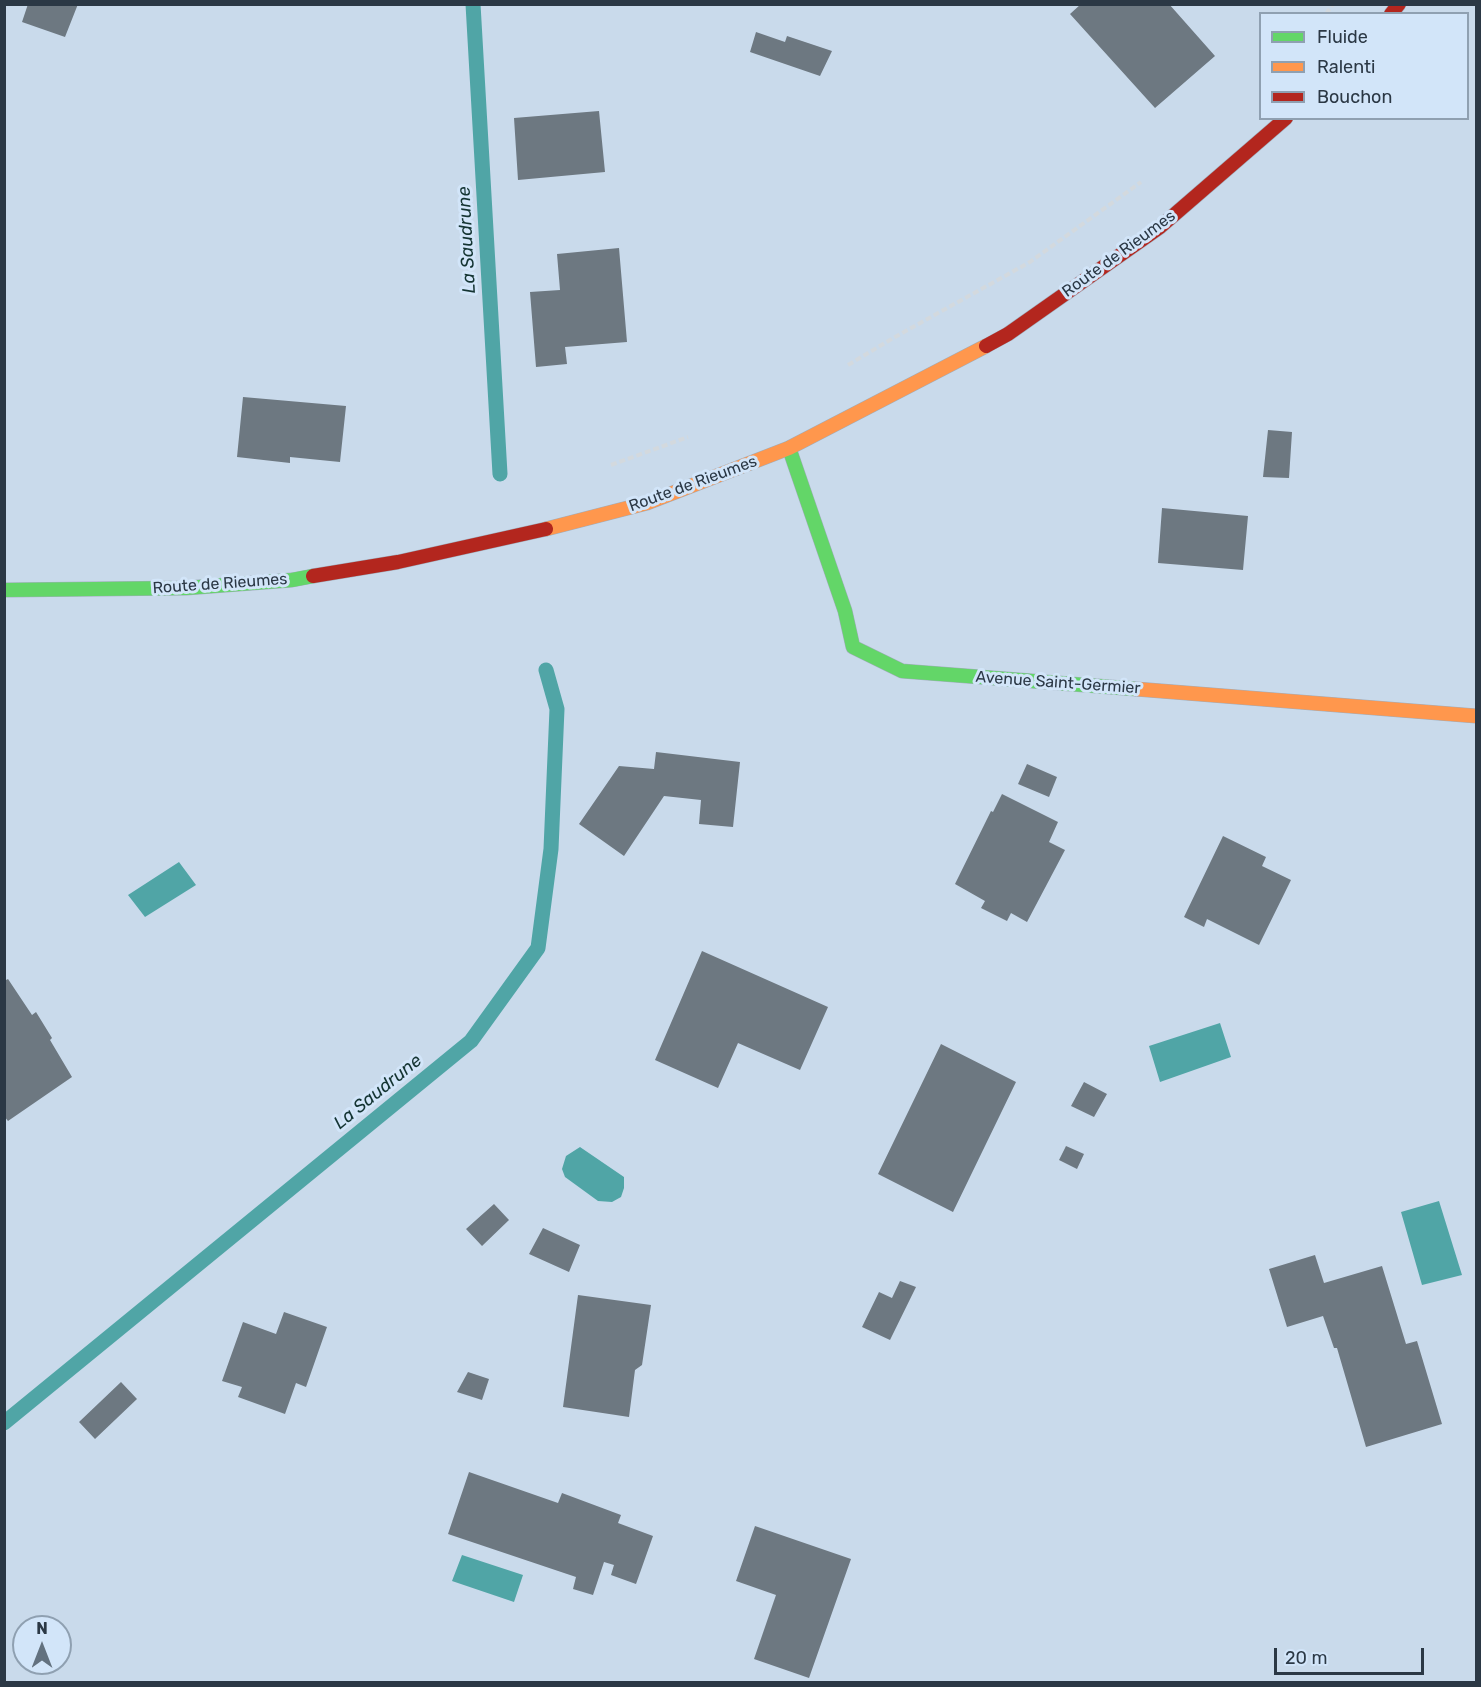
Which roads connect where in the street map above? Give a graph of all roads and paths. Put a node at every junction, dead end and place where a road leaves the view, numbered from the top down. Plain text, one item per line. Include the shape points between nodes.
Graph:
1 (1284, 120) edge
2 (1142, 182) dead end
3 (846, 367) dead end
4 (698, 434) dead end
5 (789, 448) junction
6 (610, 465) dead end
7 (4, 590) edge
8 (1476, 716) edge

1 - 5 main road, Route de Rieumes via 1160,228 1008,334
2 - 3 path via 1030,262
4 - 6 path
5 - 7 main road, Route de Rieumes via 647,503 398,562 292,580 186,588
5 - 8 main road, Avenue Saint-Germier via 845,611 853,647 902,671

